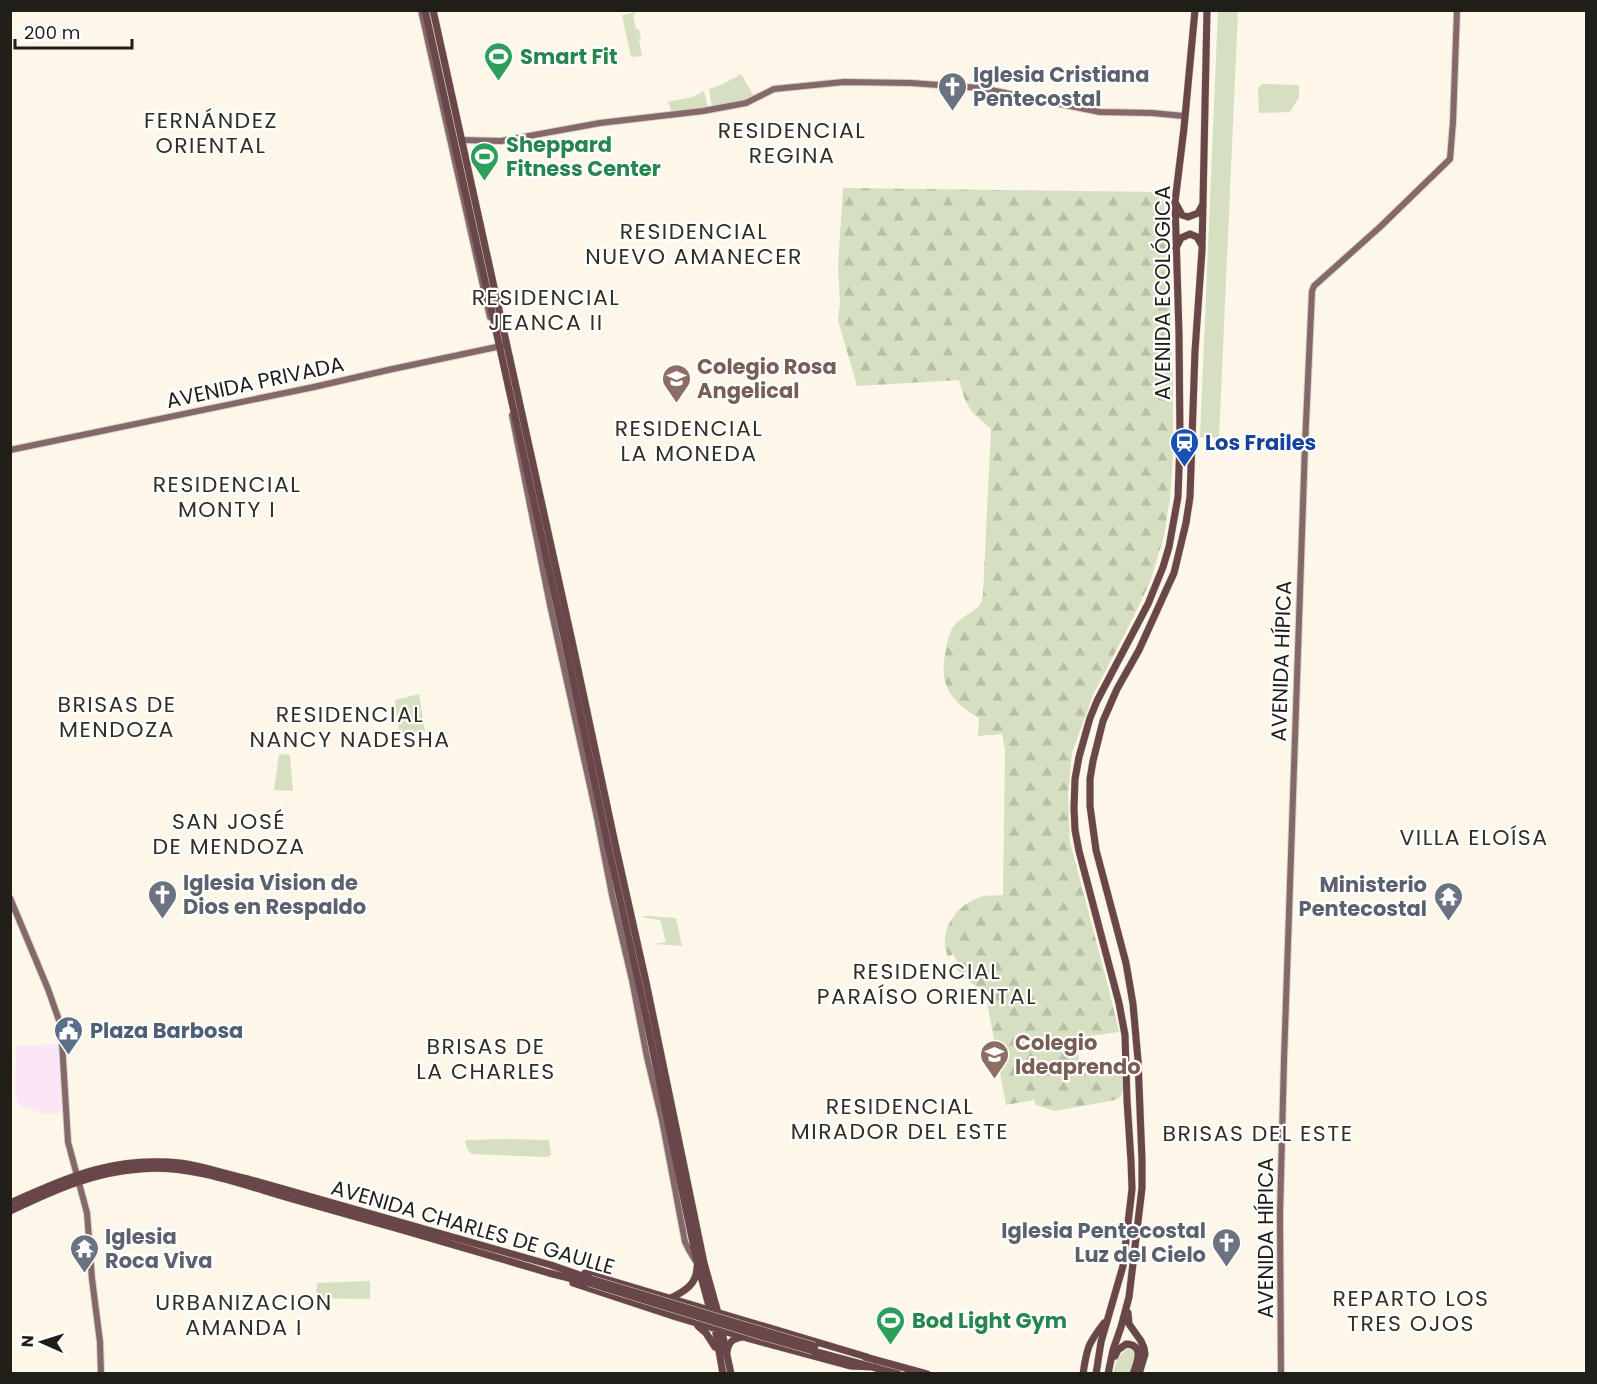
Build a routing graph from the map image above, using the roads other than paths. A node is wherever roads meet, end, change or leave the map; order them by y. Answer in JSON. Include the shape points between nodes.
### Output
{"nodes":[{"id":1,"x":423,"y":10,"type":"edge"},
{"id":2,"x":433,"y":10,"type":"edge"},
{"id":3,"x":1195,"y":10,"type":"edge"},
{"id":4,"x":1207,"y":10,"type":"edge"},
{"id":5,"x":1457,"y":10,"type":"edge"},
{"id":6,"x":1184,"y":116,"type":"junction"},
{"id":7,"x":461,"y":140,"type":"junction"},
{"id":8,"x":1204,"y":201,"type":"junction"},
{"id":9,"x":1175,"y":202,"type":"junction"},
{"id":10,"x":1176,"y":248,"type":"junction"},
{"id":11,"x":1202,"y":250,"type":"junction"},
{"id":12,"x":501,"y":346,"type":"junction"},
{"id":13,"x":10,"y":450,"type":"edge"},
{"id":14,"x":10,"y":897,"type":"edge"},
{"id":15,"x":77,"y":1178,"type":"junction"},
{"id":16,"x":10,"y":1203,"type":"edge"},
{"id":17,"x":10,"y":1211,"type":"edge"},
{"id":18,"x":697,"y":1262,"type":"junction"},
{"id":19,"x":550,"y":1269,"type":"junction"},
{"id":20,"x":709,"y":1284,"type":"junction"},
{"id":21,"x":670,"y":1298,"type":"junction"},
{"id":22,"x":1127,"y":1305,"type":"junction"},
{"id":23,"x":714,"y":1312,"type":"junction"},
{"id":24,"x":676,"y":1317,"type":"junction"},
{"id":25,"x":1107,"y":1318,"type":"junction"},
{"id":26,"x":749,"y":1322,"type":"junction"},
{"id":27,"x":718,"y":1329,"type":"junction"},
{"id":28,"x":747,"y":1338,"type":"junction"},
{"id":29,"x":814,"y":1348,"type":"junction"},
{"id":30,"x":867,"y":1357,"type":"junction"},
{"id":31,"x":724,"y":1359,"type":"junction"},
{"id":32,"x":874,"y":1367,"type":"junction"},
{"id":33,"x":1109,"y":1370,"type":"edge"},
{"id":34,"x":101,"y":1374,"type":"edge"},
{"id":35,"x":723,"y":1374,"type":"edge"},
{"id":36,"x":731,"y":1374,"type":"edge"},
{"id":37,"x":898,"y":1374,"type":"edge"},
{"id":38,"x":927,"y":1374,"type":"edge"},
{"id":39,"x":1083,"y":1374,"type":"edge"},
{"id":40,"x":1096,"y":1374,"type":"edge"},
{"id":41,"x":1133,"y":1374,"type":"edge"},
{"id":42,"x":1139,"y":1374,"type":"edge"},
{"id":43,"x":1281,"y":1374,"type":"edge"}],
"edges":[{"from":1,"to":12,"type":"main road"},
{"from":2,"to":7,"type":"main road"},
{"from":3,"to":6,"type":"main road","name":"AVENIDA ECOLÓGICA"},
{"from":4,"to":8,"type":"main road"},
{"from":5,"to":43,"type":"street","name":"AVENIDA HÍPICA","via":[[1450,159],[1312,291],[1284,1060]]},
{"from":6,"to":7,"type":"street","via":[[1100,112],[981,88],[844,82],[774,89],[746,103],[703,111],[600,123],[501,141]]},
{"from":6,"to":9,"type":"main road","name":"AVENIDA ECOLÓGICA"},
{"from":7,"to":12,"type":"main road"},
{"from":8,"to":9,"type":"main road","via":[[1198,213],[1188,217],[1179,212]]},
{"from":8,"to":11,"type":"main road"},
{"from":9,"to":10,"type":"main road","name":"AVENIDA ECOLÓGICA"},
{"from":10,"to":11,"type":"main road","via":[[1181,238],[1190,234],[1197,237]]},
{"from":10,"to":25,"type":"main road","name":"AVENIDA ECOLÓGICA","via":[[1180,441],[1178,497],[1169,547],[1148,604],[1090,718],[1075,779],[1079,851],[1125,1035],[1132,1189],[1123,1266]]},
{"from":11,"to":22,"type":"main road","via":[[1186,523],[1174,573],[1103,721],[1090,779],[1094,839],[1126,963],[1136,1032],[1142,1188]]},
{"from":12,"to":13,"type":"street","name":"AVENIDA PRIVADA"},
{"from":12,"to":18,"type":"main road"},
{"from":12,"to":20,"type":"main road","via":[[573,649]]},
{"from":14,"to":15,"type":"street","via":[[59,1018],[68,1142]]},
{"from":15,"to":16,"type":"main road","name":"AVENIDA CHARLES DE GAULLE"},
{"from":15,"to":17,"type":"main road","name":"AVENIDA CHARLES DE GAULLE"},
{"from":15,"to":19,"type":"main road","name":"AVENIDA CHARLES DE GAULLE","via":[[123,1163],[193,1165]]},
{"from":15,"to":34,"type":"street","via":[[89,1230]]},
{"from":18,"to":21,"type":"main road","via":[[695,1280]]},
{"from":18,"to":23,"type":"main road"},
{"from":19,"to":21,"type":"main road","via":[[596,1275]]},
{"from":19,"to":24,"type":"main road","via":[[581,1286]]},
{"from":19,"to":29,"type":"main road","name":"AVENIDA CHARLES DE GAULLE","bridge":true},
{"from":20,"to":23,"type":"main road"},
{"from":20,"to":26,"type":"main road","via":[[721,1308]]},
{"from":21,"to":23,"type":"main road"},
{"from":22,"to":33,"type":"main road"},
{"from":22,"to":42,"type":"main road","via":[[1129,1324],[1144,1348]]},
{"from":23,"to":26,"type":"main road"},
{"from":23,"to":27,"type":"main road"},
{"from":24,"to":27,"type":"main road"},
{"from":24,"to":31,"type":"main road","via":[[702,1329]]},
{"from":25,"to":39,"type":"main road","via":[[1092,1337]]},
{"from":25,"to":40,"type":"main road","name":"AVENIDA ECOLÓGICA"},
{"from":26,"to":30,"type":"main road"},
{"from":27,"to":28,"type":"main road"},
{"from":27,"to":31,"type":"main road"},
{"from":28,"to":31,"type":"main road","via":[[731,1341]]},
{"from":28,"to":32,"type":"main road","via":[[851,1366]]},
{"from":29,"to":30,"type":"main road","name":"AVENIDA CHARLES DE GAULLE"},
{"from":29,"to":32,"type":"main road","name":"AVENIDA CHARLES DE GAULLE"},
{"from":30,"to":38,"type":"main road","name":"AVENIDA CHARLES DE GAULLE"},
{"from":31,"to":35,"type":"main road"},
{"from":31,"to":36,"type":"main road"},
{"from":32,"to":37,"type":"main road","name":"AVENIDA CHARLES DE GAULLE"},
{"from":33,"to":41,"type":"main road","via":[[1118,1350],[1132,1344],[1138,1349]]}]}
